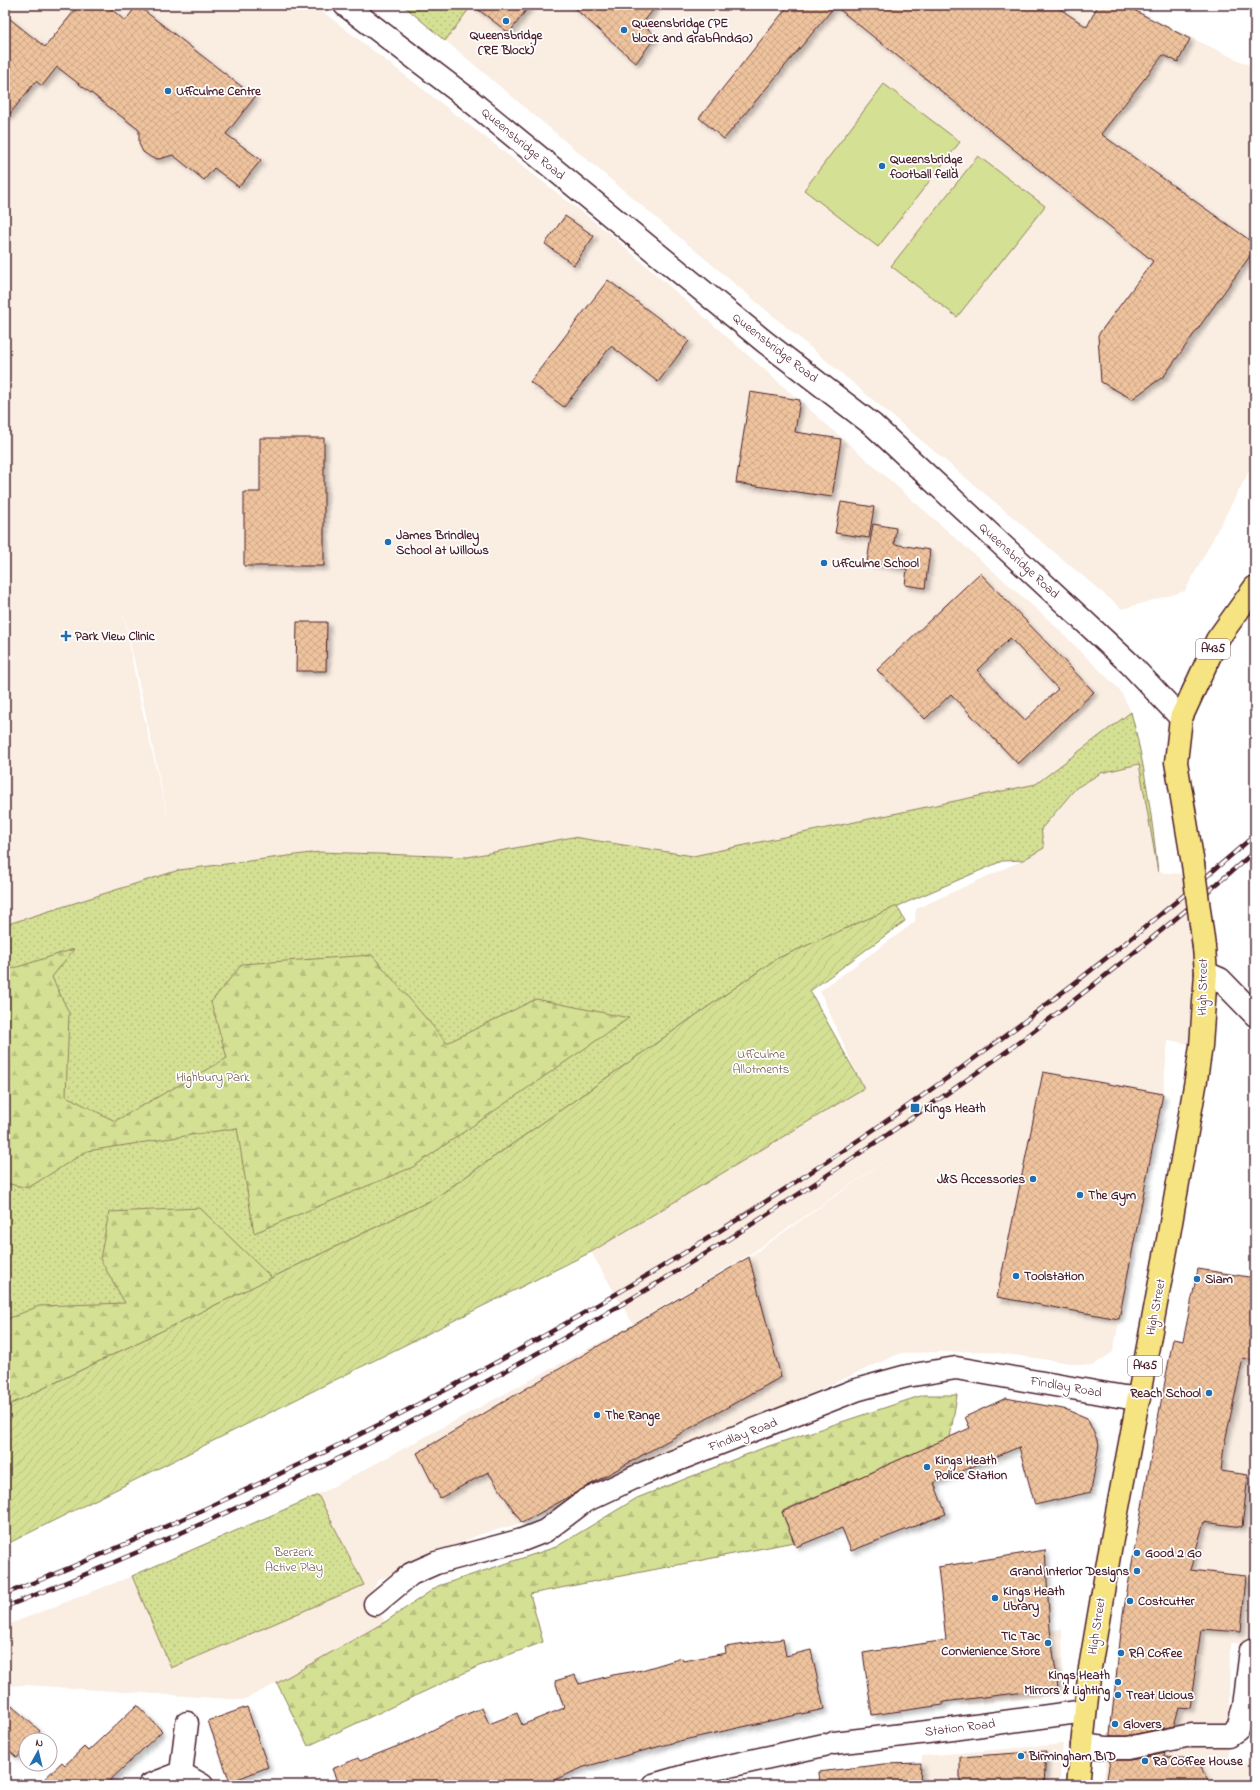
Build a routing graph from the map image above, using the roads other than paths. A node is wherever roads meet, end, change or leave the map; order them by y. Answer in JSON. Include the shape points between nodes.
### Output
{"nodes":[{"id":1,"x":345,"y":5,"type":"edge"},
{"id":2,"x":1255,"y":587,"type":"edge"},
{"id":3,"x":1181,"y":718,"type":"junction"},
{"id":4,"x":1206,"y":973,"type":"junction"},
{"id":5,"x":1255,"y":1016,"type":"edge"},
{"id":6,"x":1139,"y":1398,"type":"junction"},
{"id":7,"x":375,"y":1604,"type":"dead end"},
{"id":8,"x":1251,"y":1650,"type":"dead end"},
{"id":9,"x":1085,"y":1711,"type":"junction"},
{"id":10,"x":187,"y":1723,"type":"dead end"},
{"id":11,"x":1082,"y":1745,"type":"junction"},
{"id":12,"x":181,"y":1773,"type":"junction"},
{"id":13,"x":150,"y":1785,"type":"edge"},
{"id":14,"x":202,"y":1785,"type":"edge"},
{"id":15,"x":653,"y":1785,"type":"edge"},
{"id":16,"x":1078,"y":1785,"type":"edge"}],
"edges":[{"from":1,"to":3,"type":"street","name":"Queensbridge Road","via":[[467,98],[765,342],[873,425],[1129,663]]},
{"from":2,"to":3,"type":"highway","number":"A435","via":[[1217,640]]},
{"from":3,"to":4,"type":"highway","name":"High Street","number":"A435","bridge":true,"via":[[1176,762],[1193,864]]},
{"from":4,"to":5,"type":"street","via":[[1220,979]]},
{"from":4,"to":6,"type":"highway","name":"High Street","number":"A435","via":[[1196,1080]]},
{"from":6,"to":7,"type":"street","name":"Findlay Road","via":[[956,1368],[907,1376],[856,1390],[644,1473],[585,1500],[545,1531],[522,1540],[436,1563],[411,1574]]},
{"from":6,"to":9,"type":"highway","name":"High Street","number":"A435","via":[[1111,1542]]},
{"from":8,"to":11,"type":"street","via":[[1244,1706],[1238,1729],[1229,1735],[1191,1735],[1128,1748]]},
{"from":9,"to":11,"type":"highway","name":"High Street","number":"A435"},
{"from":9,"to":15,"type":"street","name":"Station Road","via":[[829,1744]]},
{"from":10,"to":12,"type":"street"},
{"from":11,"to":16,"type":"highway","name":"High Street","number":"A435"},
{"from":12,"to":13,"type":"street"},
{"from":12,"to":14,"type":"street"}]}
